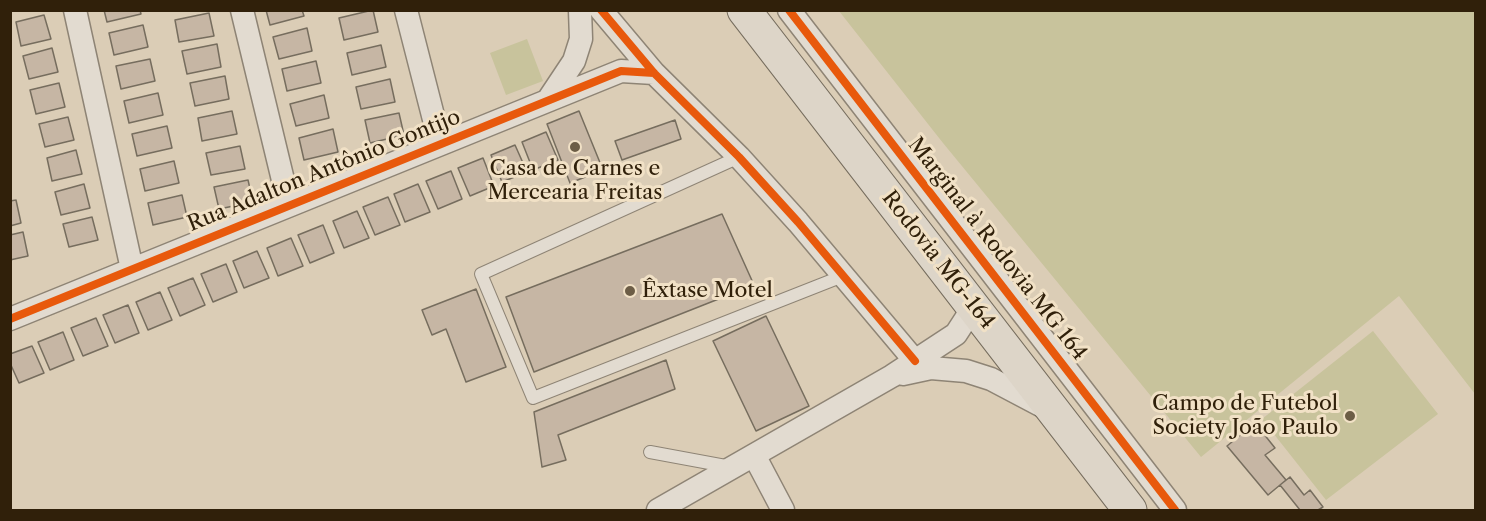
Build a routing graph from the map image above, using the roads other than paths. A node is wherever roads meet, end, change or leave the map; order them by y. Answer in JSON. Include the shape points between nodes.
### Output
{"nodes":[{"id":1,"x":75,"y":10,"type":"edge"},
{"id":2,"x":242,"y":10,"type":"edge"},
{"id":3,"x":406,"y":10,"type":"edge"},
{"id":4,"x":580,"y":10,"type":"edge"},
{"id":5,"x":601,"y":10,"type":"edge"},
{"id":6,"x":744,"y":10,"type":"edge"},
{"id":7,"x":789,"y":10,"type":"edge"},
{"id":8,"x":654,"y":73,"type":"junction"},
{"id":9,"x":548,"y":100,"type":"junction"},
{"id":10,"x":440,"y":143,"type":"junction"},
{"id":11,"x":739,"y":157,"type":"junction"},
{"id":12,"x":289,"y":205,"type":"junction"},
{"id":13,"x":132,"y":269,"type":"junction"},
{"id":14,"x":843,"y":276,"type":"junction"},
{"id":15,"x":970,"y":302,"type":"junction"},
{"id":16,"x":10,"y":319,"type":"edge"},
{"id":17,"x":915,"y":361,"type":"junction"},
{"id":18,"x":892,"y":376,"type":"junction"},
{"id":19,"x":1056,"y":413,"type":"junction"},
{"id":20,"x":650,"y":452,"type":"dead end"},
{"id":21,"x":755,"y":456,"type":"junction"},
{"id":22,"x":735,"y":468,"type":"junction"},
{"id":23,"x":658,"y":510,"type":"edge"},
{"id":24,"x":783,"y":510,"type":"edge"},
{"id":25,"x":1130,"y":510,"type":"edge"},
{"id":26,"x":1175,"y":510,"type":"edge"}],
"edges":[{"from":1,"to":13,"type":"street"},
{"from":2,"to":12,"type":"street"},
{"from":3,"to":10,"type":"street"},
{"from":4,"to":9,"type":"street","via":[[580,39],[574,61]]},
{"from":5,"to":8,"type":"street"},
{"from":6,"to":15,"type":"main road","name":"Rodovia MG-164"},
{"from":7,"to":26,"type":"street","name":"Marginal à Rodovia MG 164"},
{"from":8,"to":9,"type":"street","name":"Rua Adalton Antônio Gontijo","via":[[621,71]]},
{"from":8,"to":11,"type":"street"},
{"from":9,"to":10,"type":"street","name":"Rua Adalton Antônio Gontijo"},
{"from":10,"to":12,"type":"street","name":"Rua Adalton Antônio Gontijo"},
{"from":11,"to":14,"type":"street"},
{"from":11,"to":14,"type":"lane","via":[[481,274],[533,398]]},
{"from":12,"to":13,"type":"street","name":"Rua Adalton Antônio Gontijo"},
{"from":13,"to":16,"type":"street","name":"Rua Adalton Antônio Gontijo"},
{"from":14,"to":17,"type":"street"},
{"from":15,"to":17,"type":"street","via":[[967,317],[956,334]]},
{"from":15,"to":19,"type":"main road","name":"Rodovia MG-164"},
{"from":17,"to":18,"type":"street"},
{"from":18,"to":19,"type":"street","via":[[931,368],[966,371],[991,379]]},
{"from":18,"to":21,"type":"street"},
{"from":19,"to":25,"type":"main road","name":"Rodovia MG-164"},
{"from":20,"to":22,"type":"lane"},
{"from":21,"to":22,"type":"street"},
{"from":21,"to":24,"type":"street"},
{"from":22,"to":23,"type":"street"}]}
